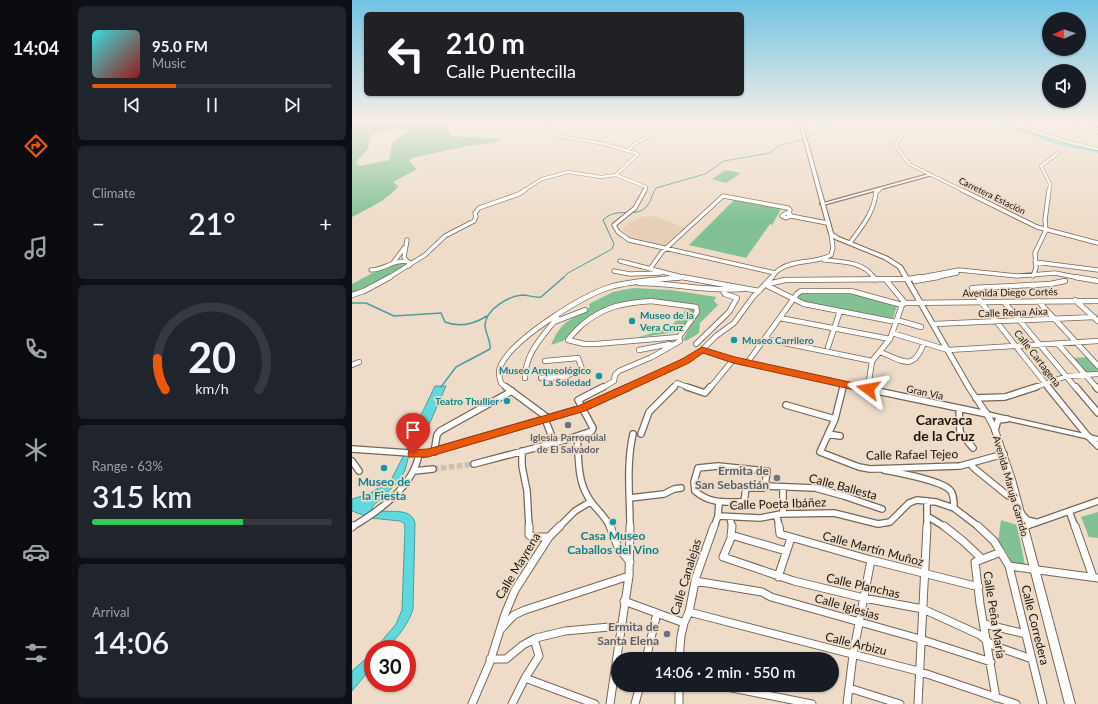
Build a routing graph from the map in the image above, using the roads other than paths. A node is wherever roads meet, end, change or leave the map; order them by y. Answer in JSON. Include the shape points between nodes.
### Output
{"nodes":[{"id":1,"x":638,"y":155,"type":"edge"},
{"id":2,"x":809,"y":155,"type":"edge"},
{"id":3,"x":903,"y":155,"type":"edge"},
{"id":4,"x":1054,"y":155,"type":"edge"},
{"id":5,"x":616,"y":175,"type":"junction"},
{"id":6,"x":930,"y":175,"type":"junction"},
{"id":7,"x":882,"y":188,"type":"junction"},
{"id":8,"x":862,"y":193,"type":"junction"},
{"id":9,"x":875,"y":197,"type":"junction"},
{"id":10,"x":822,"y":204,"type":"junction"},
{"id":11,"x":827,"y":224,"type":"junction"},
{"id":12,"x":1046,"y":230,"type":"junction"},
{"id":13,"x":831,"y":235,"type":"junction"},
{"id":14,"x":840,"y":239,"type":"junction"},
{"id":15,"x":407,"y":240,"type":"dead end"},
{"id":16,"x":833,"y":241,"type":"junction"},
{"id":17,"x":850,"y":243,"type":"junction"},
{"id":18,"x":1098,"y":243,"type":"edge"},
{"id":19,"x":405,"y":247,"type":"junction"},
{"id":20,"x":667,"y":248,"type":"junction"},
{"id":21,"x":822,"y":260,"type":"junction"},
{"id":22,"x":407,"y":261,"type":"junction"},
{"id":23,"x":620,"y":261,"type":"dead end"},
{"id":24,"x":1035,"y":262,"type":"junction"},
{"id":25,"x":392,"y":264,"type":"junction"},
{"id":26,"x":409,"y":266,"type":"junction"},
{"id":27,"x":650,"y":269,"type":"junction"},
{"id":28,"x":371,"y":270,"type":"dead end"},
{"id":29,"x":1098,"y":270,"type":"edge"},
{"id":30,"x":614,"y":271,"type":"dead end"},
{"id":31,"x":957,"y":272,"type":"junction"},
{"id":32,"x":669,"y":273,"type":"junction"},
{"id":33,"x":775,"y":273,"type":"junction"},
{"id":34,"x":1033,"y":276,"type":"junction"},
{"id":35,"x":683,"y":277,"type":"junction"},
{"id":36,"x":1010,"y":278,"type":"dead end"},
{"id":37,"x":875,"y":280,"type":"junction"},
{"id":38,"x":886,"y":280,"type":"junction"},
{"id":39,"x":638,"y":281,"type":"junction"},
{"id":40,"x":909,"y":281,"type":"junction"},
{"id":41,"x":1065,"y":281,"type":"dead end"},
{"id":42,"x":1096,"y":281,"type":"edge"},
{"id":43,"x":766,"y":285,"type":"junction"},
{"id":44,"x":751,"y":289,"type":"junction"},
{"id":45,"x":723,"y":291,"type":"junction"},
{"id":46,"x":759,"y":291,"type":"junction"},
{"id":47,"x":352,"y":295,"type":"edge"},
{"id":48,"x":796,"y":299,"type":"junction"},
{"id":49,"x":1075,"y":300,"type":"junction"},
{"id":50,"x":1038,"y":301,"type":"junction"},
{"id":51,"x":1098,"y":301,"type":"edge"},
{"id":52,"x":982,"y":302,"type":"junction"},
{"id":53,"x":1004,"y":302,"type":"junction"},
{"id":54,"x":922,"y":303,"type":"junction"},
{"id":55,"x":790,"y":304,"type":"junction"},
{"id":56,"x":804,"y":304,"type":"junction"},
{"id":57,"x":904,"y":304,"type":"junction"},
{"id":58,"x":585,"y":310,"type":"dead end"},
{"id":59,"x":840,"y":311,"type":"junction"},
{"id":60,"x":1094,"y":317,"type":"junction"},
{"id":61,"x":780,"y":318,"type":"junction"},
{"id":62,"x":1055,"y":319,"type":"junction"},
{"id":63,"x":554,"y":320,"type":"junction"},
{"id":64,"x":1020,"y":320,"type":"junction"},
{"id":65,"x":896,"y":321,"type":"junction"},
{"id":66,"x":1098,"y":321,"type":"edge"},
{"id":67,"x":997,"y":322,"type":"junction"},
{"id":68,"x":934,"y":324,"type":"junction"},
{"id":69,"x":921,"y":327,"type":"dead end"},
{"id":70,"x":834,"y":329,"type":"junction"},
{"id":71,"x":892,"y":333,"type":"junction"},
{"id":72,"x":679,"y":337,"type":"junction"},
{"id":73,"x":765,"y":339,"type":"junction"},
{"id":74,"x":890,"y":339,"type":"junction"},
{"id":75,"x":1097,"y":342,"type":"edge"},
{"id":76,"x":924,"y":343,"type":"junction"},
{"id":77,"x":1076,"y":343,"type":"junction"},
{"id":78,"x":696,"y":344,"type":"dead end"},
{"id":79,"x":1040,"y":344,"type":"junction"},
{"id":80,"x":1058,"y":344,"type":"junction"},
{"id":81,"x":1018,"y":346,"type":"junction"},
{"id":82,"x":665,"y":347,"type":"junction"},
{"id":83,"x":828,"y":347,"type":"dead end"},
{"id":84,"x":639,"y":350,"type":"dead end"},
{"id":85,"x":702,"y":350,"type":"junction"},
{"id":86,"x":948,"y":350,"type":"junction"},
{"id":87,"x":880,"y":352,"type":"junction"},
{"id":88,"x":733,"y":360,"type":"junction"},
{"id":89,"x":545,"y":361,"type":"dead end"},
{"id":90,"x":872,"y":361,"type":"junction"},
{"id":91,"x":359,"y":362,"type":"dead end"},
{"id":92,"x":747,"y":363,"type":"junction"},
{"id":93,"x":352,"y":365,"type":"edge"},
{"id":94,"x":1098,"y":366,"type":"edge"},
{"id":95,"x":1098,"y":374,"type":"edge"},
{"id":96,"x":1086,"y":375,"type":"junction"},
{"id":97,"x":1067,"y":376,"type":"junction"},
{"id":98,"x":526,"y":378,"type":"dead end"},
{"id":99,"x":541,"y":378,"type":"dead end"},
{"id":100,"x":844,"y":384,"type":"junction"},
{"id":101,"x":1047,"y":384,"type":"junction"},
{"id":102,"x":868,"y":389,"type":"junction"},
{"id":103,"x":1098,"y":389,"type":"edge"},
{"id":104,"x":512,"y":392,"type":"junction"},
{"id":105,"x":976,"y":398,"type":"junction"},
{"id":106,"x":979,"y":404,"type":"junction"},
{"id":107,"x":786,"y":405,"type":"dead end"},
{"id":108,"x":582,"y":408,"type":"junction"},
{"id":109,"x":959,"y":409,"type":"junction"},
{"id":110,"x":970,"y":411,"type":"junction"},
{"id":111,"x":1098,"y":413,"type":"edge"},
{"id":112,"x":987,"y":414,"type":"junction"},
{"id":113,"x":546,"y":419,"type":"junction"},
{"id":114,"x":835,"y":419,"type":"junction"},
{"id":115,"x":1010,"y":419,"type":"junction"},
{"id":116,"x":1079,"y":425,"type":"junction"},
{"id":117,"x":995,"y":430,"type":"junction"},
{"id":118,"x":1068,"y":432,"type":"junction"},
{"id":119,"x":633,"y":434,"type":"dead end"},
{"id":120,"x":640,"y":434,"type":"dead end"},
{"id":121,"x":828,"y":434,"type":"junction"},
{"id":122,"x":840,"y":436,"type":"dead end"},
{"id":123,"x":1088,"y":436,"type":"junction"},
{"id":124,"x":577,"y":437,"type":"junction"},
{"id":125,"x":1098,"y":439,"type":"edge"},
{"id":126,"x":554,"y":442,"type":"junction"},
{"id":127,"x":1098,"y":446,"type":"edge"},
{"id":128,"x":973,"y":448,"type":"dead end"},
{"id":129,"x":352,"y":449,"type":"edge"},
{"id":130,"x":522,"y":451,"type":"junction"},
{"id":131,"x":434,"y":452,"type":"junction"},
{"id":132,"x":412,"y":453,"type":"junction"},
{"id":133,"x":1004,"y":454,"type":"junction"},
{"id":134,"x":352,"y":461,"type":"edge"},
{"id":135,"x":973,"y":463,"type":"junction"},
{"id":136,"x":474,"y":464,"type":"tunnel mouth"},
{"id":137,"x":433,"y":469,"type":"tunnel mouth"},
{"id":138,"x":870,"y":469,"type":"junction"},
{"id":139,"x":359,"y":470,"type":"dead end"},
{"id":140,"x":414,"y":472,"type":"junction"},
{"id":141,"x":765,"y":486,"type":"junction"},
{"id":142,"x":681,"y":488,"type":"dead end"},
{"id":143,"x":782,"y":488,"type":"junction"},
{"id":144,"x":630,"y":498,"type":"junction"},
{"id":145,"x":1016,"y":499,"type":"junction"},
{"id":146,"x":927,"y":501,"type":"junction"},
{"id":147,"x":1098,"y":501,"type":"edge"},
{"id":148,"x":590,"y":502,"type":"junction"},
{"id":149,"x":720,"y":503,"type":"junction"},
{"id":150,"x":954,"y":508,"type":"junction"},
{"id":151,"x":882,"y":509,"type":"dead end"},
{"id":152,"x":1019,"y":510,"type":"junction"},
{"id":153,"x":1069,"y":511,"type":"junction"},
{"id":154,"x":780,"y":515,"type":"junction"},
{"id":155,"x":718,"y":516,"type":"junction"},
{"id":156,"x":927,"y":516,"type":"junction"},
{"id":157,"x":730,"y":518,"type":"junction"},
{"id":158,"x":1037,"y":522,"type":"junction"},
{"id":159,"x":352,"y":527,"type":"edge"},
{"id":160,"x":1024,"y":527,"type":"junction"},
{"id":161,"x":731,"y":535,"type":"junction"},
{"id":162,"x":549,"y":537,"type":"junction"},
{"id":163,"x":791,"y":538,"type":"junction"},
{"id":164,"x":786,"y":551,"type":"junction"},
{"id":165,"x":1001,"y":552,"type":"junction"},
{"id":166,"x":982,"y":559,"type":"junction"},
{"id":167,"x":871,"y":560,"type":"junction"},
{"id":168,"x":630,"y":562,"type":"junction"},
{"id":169,"x":1009,"y":566,"type":"junction"},
{"id":170,"x":1034,"y":570,"type":"junction"},
{"id":171,"x":925,"y":574,"type":"junction"},
{"id":172,"x":629,"y":576,"type":"junction"},
{"id":173,"x":778,"y":577,"type":"junction"},
{"id":174,"x":1095,"y":578,"type":"edge"},
{"id":175,"x":696,"y":581,"type":"junction"},
{"id":176,"x":978,"y":587,"type":"junction"},
{"id":177,"x":864,"y":598,"type":"junction"},
{"id":178,"x":624,"y":601,"type":"junction"},
{"id":179,"x":923,"y":609,"type":"junction"},
{"id":180,"x":689,"y":612,"type":"junction"},
{"id":181,"x":657,"y":613,"type":"junction"},
{"id":182,"x":860,"y":622,"type":"junction"},
{"id":183,"x":684,"y":623,"type":"junction"},
{"id":184,"x":984,"y":624,"type":"junction"},
{"id":185,"x":621,"y":626,"type":"junction"},
{"id":186,"x":499,"y":632,"type":"junction"},
{"id":187,"x":1026,"y":634,"type":"junction"},
{"id":188,"x":534,"y":639,"type":"junction"},
{"id":189,"x":920,"y":639,"type":"junction"},
{"id":190,"x":986,"y":640,"type":"junction"},
{"id":191,"x":648,"y":652,"type":"edge"},
{"id":192,"x":680,"y":652,"type":"edge"},
{"id":193,"x":853,"y":655,"type":"junction"},
{"id":194,"x":490,"y":659,"type":"junction"},
{"id":195,"x":1032,"y":659,"type":"junction"},
{"id":196,"x":991,"y":662,"type":"junction"},
{"id":197,"x":918,"y":671,"type":"junction"},
{"id":198,"x":525,"y":678,"type":"junction"},
{"id":199,"x":849,"y":688,"type":"junction"},
{"id":200,"x":638,"y":692,"type":"edge"},
{"id":201,"x":679,"y":692,"type":"edge"},
{"id":202,"x":751,"y":692,"type":"edge"},
{"id":203,"x":996,"y":698,"type":"junction"},
{"id":204,"x":472,"y":704,"type":"edge"},
{"id":205,"x":512,"y":704,"type":"edge"},
{"id":206,"x":595,"y":704,"type":"edge"},
{"id":207,"x":610,"y":704,"type":"edge"},
{"id":208,"x":635,"y":704,"type":"edge"},
{"id":209,"x":679,"y":704,"type":"edge"},
{"id":210,"x":812,"y":704,"type":"edge"},
{"id":211,"x":847,"y":704,"type":"edge"},
{"id":212,"x":900,"y":704,"type":"edge"},
{"id":213,"x":918,"y":704,"type":"edge"},
{"id":214,"x":1016,"y":704,"type":"edge"},
{"id":215,"x":1042,"y":704,"type":"edge"},
{"id":216,"x":1070,"y":704,"type":"edge"}],
"edges":[{"from":1,"to":5,"type":"street"},
{"from":2,"to":10,"type":"main road"},
{"from":3,"to":6,"type":"street","name":"Carretera Estación","via":[[909,164]]},
{"from":4,"to":12,"type":"street","via":[[1041,166],[1050,184]]},
{"from":5,"to":20,"type":"street","via":[[643,184],[647,188],[637,206],[615,223],[615,228],[629,240]]},
{"from":5,"to":26,"type":"street","via":[[601,177],[568,172],[542,179],[516,196],[479,208],[474,221],[445,236]]},
{"from":6,"to":7,"type":"street"},
{"from":6,"to":12,"type":"street","name":"Carretera Estación"},
{"from":7,"to":8,"type":"street"},
{"from":7,"to":9,"type":"street","via":[[876,192]]},
{"from":8,"to":9,"type":"street","via":[[872,193]]},
{"from":8,"to":10,"type":"street"},
{"from":9,"to":17,"type":"street","via":[[871,213]]},
{"from":10,"to":11,"type":"main road"},
{"from":11,"to":13,"type":"main road"},
{"from":11,"to":20,"type":"street","via":[[789,215],[788,208],[724,196]]},
{"from":12,"to":18,"type":"street","name":"Carretera Estación"},
{"from":12,"to":24,"type":"street","via":[[1034,255]]},
{"from":13,"to":14,"type":"main road","name":"Avenida Maruja Garrido"},
{"from":13,"to":16,"type":"street"},
{"from":14,"to":16,"type":"street"},
{"from":14,"to":17,"type":"main road","name":"Avenida Maruja Garrido"},
{"from":15,"to":19,"type":"street"},
{"from":16,"to":21,"type":"street","via":[[832,253]]},
{"from":17,"to":40,"type":"main road","name":"Avenida Maruja Garrido","via":[[892,261],[900,267]]},
{"from":19,"to":22,"type":"street","via":[[404,258]]},
{"from":19,"to":25,"type":"street"},
{"from":20,"to":27,"type":"street"},
{"from":20,"to":33,"type":"street"},
{"from":21,"to":33,"type":"street","via":[[786,266]]},
{"from":21,"to":37,"type":"street","via":[[858,265],[872,272]]},
{"from":22,"to":25,"type":"street"},
{"from":22,"to":26,"type":"street"},
{"from":23,"to":27,"type":"street"},
{"from":24,"to":29,"type":"street"},
{"from":24,"to":34,"type":"street"},
{"from":25,"to":28,"type":"street"},
{"from":26,"to":47,"type":"street","via":[[364,292]]},
{"from":27,"to":32,"type":"street"},
{"from":30,"to":32,"type":"street","via":[[630,274]]},
{"from":31,"to":34,"type":"street"},
{"from":31,"to":36,"type":"street"},
{"from":31,"to":40,"type":"street"},
{"from":32,"to":35,"type":"street"},
{"from":33,"to":43,"type":"street"},
{"from":34,"to":42,"type":"street","via":[[1055,273]]},
{"from":35,"to":39,"type":"street"},
{"from":35,"to":44,"type":"street"},
{"from":37,"to":38,"type":"street"},
{"from":37,"to":43,"type":"street","via":[[785,280]]},
{"from":38,"to":40,"type":"street"},
{"from":38,"to":57,"type":"street"},
{"from":39,"to":45,"type":"street","via":[[641,284]]},
{"from":39,"to":63,"type":"street","via":[[602,289]]},
{"from":40,"to":54,"type":"main road","name":"Avenida Maruja Garrido"},
{"from":41,"to":52,"type":"street","name":"Calle Cartagena","via":[[1050,284],[973,287]]},
{"from":43,"to":46,"type":"street"},
{"from":43,"to":48,"type":"street"},
{"from":44,"to":45,"type":"street"},
{"from":44,"to":46,"type":"street"},
{"from":45,"to":78,"type":"street","via":[[737,298],[729,312]]},
{"from":46,"to":85,"type":"street","via":[[734,323]]},
{"from":48,"to":55,"type":"street"},
{"from":48,"to":56,"type":"street"},
{"from":48,"to":57,"type":"street","name":"Avenida Diego Cortés","via":[[799,292],[804,291],[848,291]]},
{"from":49,"to":50,"type":"street","name":"Avenida Diego Cortés"},
{"from":49,"to":51,"type":"street","name":"Avenida Diego Cortés"},
{"from":49,"to":60,"type":"street"},
{"from":50,"to":53,"type":"street","name":"Avenida Diego Cortés"},
{"from":50,"to":62,"type":"street"},
{"from":52,"to":53,"type":"street","name":"Avenida Diego Cortés"},
{"from":52,"to":54,"type":"street","name":"Avenida Diego Cortés"},
{"from":52,"to":67,"type":"street","name":"Calle Cartagena"},
{"from":53,"to":64,"type":"street"},
{"from":54,"to":57,"type":"street","name":"Avenida Diego Cortés"},
{"from":54,"to":68,"type":"main road","name":"Avenida Maruja Garrido"},
{"from":55,"to":56,"type":"street"},
{"from":55,"to":61,"type":"street"},
{"from":56,"to":59,"type":"street"},
{"from":57,"to":65,"type":"street"},
{"from":58,"to":63,"type":"street"},
{"from":59,"to":65,"type":"street"},
{"from":59,"to":70,"type":"street"},
{"from":60,"to":62,"type":"street","name":"Calle Reina Aixa"},
{"from":60,"to":66,"type":"street"},
{"from":61,"to":70,"type":"street"},
{"from":61,"to":73,"type":"street"},
{"from":62,"to":64,"type":"street","name":"Calle Reina Aixa"},
{"from":62,"to":77,"type":"street"},
{"from":63,"to":98,"type":"street","via":[[530,356]]},
{"from":63,"to":104,"type":"street","via":[[514,349],[502,364],[501,383]]},
{"from":64,"to":67,"type":"street","name":"Calle Reina Aixa"},
{"from":64,"to":79,"type":"street"},
{"from":65,"to":69,"type":"street"},
{"from":65,"to":71,"type":"street"},
{"from":67,"to":68,"type":"street","name":"Calle Reina Aixa"},
{"from":67,"to":81,"type":"street","name":"Calle Cartagena"},
{"from":68,"to":86,"type":"main road","name":"Avenida Maruja Garrido"},
{"from":70,"to":74,"type":"street"},
{"from":70,"to":83,"type":"street"},
{"from":71,"to":74,"type":"street"},
{"from":71,"to":76,"type":"street"},
{"from":72,"to":72,"type":"street","via":[[596,344],[568,340],[583,324],[606,310],[623,304],[651,302],[696,307],[696,312]]},
{"from":72,"to":82,"type":"street","via":[[680,340]]},
{"from":73,"to":90,"type":"street"},
{"from":73,"to":92,"type":"street"},
{"from":74,"to":87,"type":"street"},
{"from":75,"to":77,"type":"street"},
{"from":76,"to":86,"type":"street"},
{"from":76,"to":87,"type":"street","via":[[917,358],[911,361],[903,361]]},
{"from":77,"to":80,"type":"street"},
{"from":77,"to":94,"type":"street"},
{"from":79,"to":80,"type":"street"},
{"from":79,"to":81,"type":"street"},
{"from":79,"to":97,"type":"street"},
{"from":80,"to":96,"type":"street"},
{"from":81,"to":86,"type":"street"},
{"from":81,"to":101,"type":"street","name":"Calle Cartagena"},
{"from":82,"to":84,"type":"street"},
{"from":82,"to":108,"type":"street","via":[[652,357],[620,371],[612,383],[578,400]]},
{"from":85,"to":88,"type":"street","name":"Gran Vía"},
{"from":85,"to":108,"type":"street","via":[[685,361]]},
{"from":86,"to":105,"type":"main road","name":"Avenida Maruja Garrido"},
{"from":87,"to":90,"type":"street"},
{"from":88,"to":92,"type":"street","name":"Gran Vía"},
{"from":88,"to":120,"type":"street","via":[[705,393],[677,383],[649,412]]},
{"from":89,"to":99,"type":"street","via":[[578,358],[582,369],[564,377]]},
{"from":90,"to":102,"type":"street"},
{"from":91,"to":93,"type":"street"},
{"from":92,"to":100,"type":"street","name":"Gran Vía"},
{"from":95,"to":96,"type":"street"},
{"from":96,"to":97,"type":"street"},
{"from":96,"to":103,"type":"street"},
{"from":97,"to":101,"type":"street"},
{"from":97,"to":111,"type":"street"},
{"from":100,"to":102,"type":"street","name":"Gran Vía"},
{"from":100,"to":114,"type":"street"},
{"from":101,"to":105,"type":"street","via":[[1005,397]]},
{"from":101,"to":116,"type":"street","name":"Calle Cartagena"},
{"from":102,"to":109,"type":"street","name":"Gran Vía"},
{"from":104,"to":113,"type":"street"},
{"from":104,"to":131,"type":"street","via":[[438,432]]},
{"from":105,"to":106,"type":"main road","name":"Avenida Maruja Garrido"},
{"from":106,"to":110,"type":"street","via":[[978,410]]},
{"from":106,"to":112,"type":"main road","name":"Avenida Maruja Garrido"},
{"from":107,"to":114,"type":"street"},
{"from":108,"to":113,"type":"street"},
{"from":108,"to":124,"type":"street","via":[[593,429]]},
{"from":109,"to":110,"type":"street","name":"Gran Vía"},
{"from":109,"to":128,"type":"street","via":[[959,430]]},
{"from":110,"to":112,"type":"street","name":"Gran Vía"},
{"from":112,"to":115,"type":"street","name":"Gran Vía"},
{"from":112,"to":117,"type":"main road","name":"Avenida Maruja Garrido"},
{"from":113,"to":126,"type":"street"},
{"from":113,"to":131,"type":"street"},
{"from":114,"to":121,"type":"street"},
{"from":115,"to":117,"type":"street","via":[[998,420]]},
{"from":115,"to":118,"type":"street","name":"Gran Vía"},
{"from":116,"to":118,"type":"street","via":[[1079,431]]},
{"from":116,"to":123,"type":"street","name":"Calle Cartagena"},
{"from":117,"to":133,"type":"main road","name":"Avenida Maruja Garrido"},
{"from":118,"to":123,"type":"street","name":"Gran Vía"},
{"from":119,"to":144,"type":"street","via":[[629,451]]},
{"from":121,"to":122,"type":"street"},
{"from":121,"to":138,"type":"street","name":"Calle Rafael Tejeo","via":[[820,452],[854,466]]},
{"from":123,"to":125,"type":"street","name":"Gran Vía"},
{"from":123,"to":127,"type":"street","name":"Calle Cartagena"},
{"from":124,"to":126,"type":"street"},
{"from":124,"to":148,"type":"street","via":[[581,479]]},
{"from":126,"to":130,"type":"street"},
{"from":129,"to":132,"type":"street"},
{"from":130,"to":136,"type":"street"},
{"from":130,"to":162,"type":"street","via":[[529,535]]},
{"from":131,"to":132,"type":"street"},
{"from":132,"to":140,"type":"street"},
{"from":133,"to":135,"type":"street"},
{"from":133,"to":145,"type":"main road","name":"Avenida Maruja Garrido"},
{"from":134,"to":139,"type":"street"},
{"from":135,"to":138,"type":"street","name":"Calle Rafael Tejeo","via":[[949,467]]},
{"from":135,"to":145,"type":"street","name":"Calle Rafael Tejeo","via":[[975,469],[1007,495]]},
{"from":137,"to":140,"type":"street"},
{"from":138,"to":150,"type":"street","via":[[914,476],[947,488],[952,493]]},
{"from":140,"to":159,"type":"street","via":[[383,504]]},
{"from":141,"to":143,"type":"street","name":"Calle Ballesta"},
{"from":141,"to":149,"type":"street","name":"Calle Ballesta","via":[[746,488],[744,502]]},
{"from":141,"to":149,"type":"street","name":"Calle Ballesta","via":[[767,471],[730,467],[698,468],[694,482],[695,491],[702,498]]},
{"from":142,"to":144,"type":"street","via":[[664,494]]},
{"from":143,"to":151,"type":"street","name":"Calle Ballesta","via":[[813,488]]},
{"from":143,"to":154,"type":"street"},
{"from":144,"to":168,"type":"street"},
{"from":145,"to":152,"type":"main road","name":"Avenida Maruja Garrido"},
{"from":146,"to":150,"type":"street","name":"Calle Poeta Ibáñez"},
{"from":146,"to":154,"type":"street","name":"Calle Poeta Ibáñez","via":[[917,500],[909,503],[890,522],[878,524],[834,513]]},
{"from":146,"to":156,"type":"street"},
{"from":147,"to":153,"type":"street"},
{"from":148,"to":162,"type":"street","name":"Calle Mayrena","via":[[575,511]]},
{"from":148,"to":168,"type":"street","via":[[607,519],[621,555]]},
{"from":149,"to":155,"type":"street","name":"Calle Canalejas"},
{"from":150,"to":165,"type":"street","name":"Calle Poeta Ibáñez","via":[[994,541]]},
{"from":152,"to":158,"type":"street","via":[[1028,520]]},
{"from":152,"to":160,"type":"main road","name":"Avenida Maruja Garrido"},
{"from":153,"to":158,"type":"street"},
{"from":153,"to":174,"type":"street"},
{"from":154,"to":157,"type":"street","name":"Calle Poeta Ibáñez"},
{"from":154,"to":163,"type":"street","name":"Calle Martín Muñoz","via":[[780,534]]},
{"from":155,"to":157,"type":"street","name":"Calle Poeta Ibáñez"},
{"from":155,"to":175,"type":"street","name":"Calle Canalejas"},
{"from":156,"to":166,"type":"street","via":[[939,522]]},
{"from":156,"to":171,"type":"street"},
{"from":157,"to":161,"type":"street","name":"Calle Planchas"},
{"from":158,"to":160,"type":"street"},
{"from":160,"to":170,"type":"main road","name":"Avenida Maruja Garrido"},
{"from":161,"to":164,"type":"street"},
{"from":161,"to":173,"type":"street","name":"Calle Planchas","via":[[723,557]]},
{"from":162,"to":186,"type":"street","name":"Calle Mayrena","via":[[515,590]]},
{"from":163,"to":164,"type":"street"},
{"from":163,"to":167,"type":"street","name":"Calle Martín Muñoz"},
{"from":164,"to":173,"type":"street"},
{"from":165,"to":166,"type":"street","name":"Calle Peña María"},
{"from":165,"to":169,"type":"street","name":"Calle Corredera"},
{"from":166,"to":176,"type":"street","name":"Calle Peña María","via":[[975,562]]},
{"from":167,"to":171,"type":"street","name":"Calle Martín Muñoz"},
{"from":167,"to":177,"type":"street"},
{"from":168,"to":172,"type":"street"},
{"from":169,"to":170,"type":"street"},
{"from":169,"to":187,"type":"street","name":"Calle Corredera"},
{"from":170,"to":174,"type":"street"},
{"from":170,"to":216,"type":"main road","name":"Avenida Maruja Garrido"},
{"from":171,"to":176,"type":"street","name":"Calle Martín Muñoz"},
{"from":171,"to":179,"type":"street"},
{"from":172,"to":178,"type":"street"},
{"from":172,"to":186,"type":"street","via":[[525,610],[514,616]]},
{"from":173,"to":177,"type":"street","name":"Calle Planchas"},
{"from":175,"to":180,"type":"street","name":"Calle Canalejas"},
{"from":175,"to":182,"type":"street","name":"Calle Iglesias","via":[[762,592],[771,597]]},
{"from":176,"to":184,"type":"street","name":"Calle Peña María"},
{"from":177,"to":179,"type":"street","name":"Calle Planchas"},
{"from":177,"to":182,"type":"street"},
{"from":178,"to":181,"type":"street"},
{"from":178,"to":185,"type":"street"},
{"from":179,"to":189,"type":"street"},
{"from":179,"to":190,"type":"street","name":"Calle Planchas"},
{"from":180,"to":183,"type":"street","name":"Calle Canalejas"},
{"from":180,"to":193,"type":"street","name":"Calle Arbizu"},
{"from":181,"to":183,"type":"street"},
{"from":181,"to":191,"type":"street"},
{"from":182,"to":189,"type":"street","name":"Calle Iglesias"},
{"from":182,"to":193,"type":"street"},
{"from":183,"to":192,"type":"street","name":"Calle Canalejas"},
{"from":184,"to":187,"type":"street"},
{"from":184,"to":190,"type":"street","name":"Calle Peña María"},
{"from":185,"to":188,"type":"street","via":[[565,632]]},
{"from":185,"to":207,"type":"street"},
{"from":186,"to":194,"type":"street","name":"Calle Mayrena"},
{"from":187,"to":195,"type":"street","name":"Calle Corredera"},
{"from":188,"to":194,"type":"street","via":[[506,658]]},
{"from":188,"to":198,"type":"street","via":[[539,656]]},
{"from":189,"to":196,"type":"street","name":"Calle Iglesias"},
{"from":189,"to":197,"type":"street"},
{"from":190,"to":195,"type":"street","name":"Calle Planchas","via":[[992,645]]},
{"from":190,"to":196,"type":"street","name":"Calle Peña María"},
{"from":193,"to":197,"type":"street","name":"Calle Arbizu"},
{"from":193,"to":199,"type":"street"},
{"from":194,"to":204,"type":"street","name":"Calle Mayrena"},
{"from":195,"to":215,"type":"street","name":"Calle Corredera"},
{"from":196,"to":203,"type":"street","name":"Calle Peña María"},
{"from":197,"to":203,"type":"street","name":"Calle Arbizu"},
{"from":197,"to":213,"type":"street"},
{"from":198,"to":205,"type":"street"},
{"from":198,"to":206,"type":"street"},
{"from":199,"to":211,"type":"street"},
{"from":199,"to":212,"type":"street"},
{"from":200,"to":208,"type":"street"},
{"from":201,"to":209,"type":"street"},
{"from":202,"to":210,"type":"street"},
{"from":203,"to":214,"type":"street","name":"Calle Arbizu"}]}
